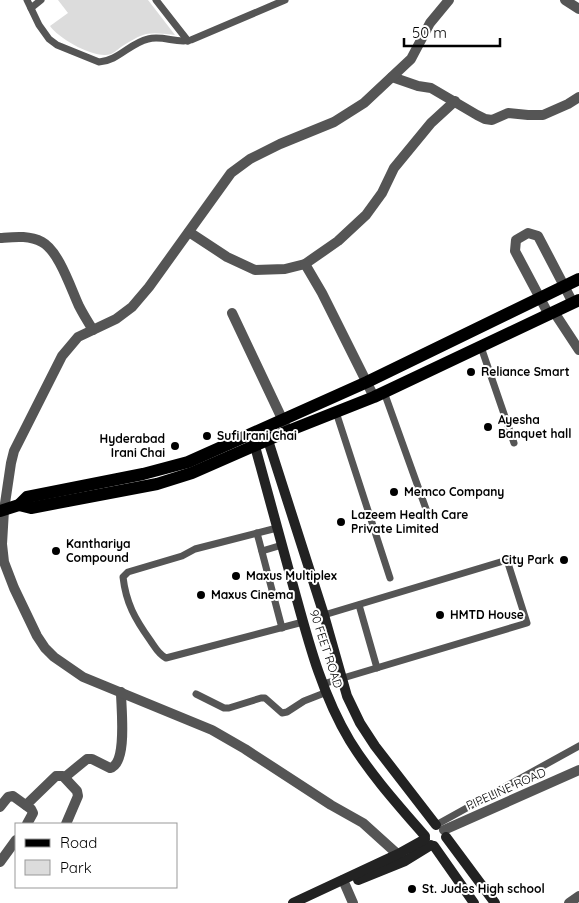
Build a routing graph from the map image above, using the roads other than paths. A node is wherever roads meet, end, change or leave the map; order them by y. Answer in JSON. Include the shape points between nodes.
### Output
{"nodes":[{"id":1,"x":27,"y":0,"type":"edge"},
{"id":2,"x":41,"y":0,"type":"edge"},
{"id":3,"x":156,"y":0,"type":"edge"},
{"id":4,"x":285,"y":0,"type":"edge"},
{"id":5,"x":449,"y":0,"type":"edge"},
{"id":6,"x":565,"y":0,"type":"edge"},
{"id":7,"x":273,"y":2,"type":"edge"},
{"id":8,"x":31,"y":8,"type":"junction"},
{"id":9,"x":579,"y":9,"type":"edge"},
{"id":10,"x":188,"y":41,"type":"junction"},
{"id":11,"x":392,"y":77,"type":"junction"},
{"id":12,"x":579,"y":97,"type":"edge"},
{"id":13,"x":455,"y":101,"type":"junction"},
{"id":14,"x":189,"y":232,"type":"junction"},
{"id":15,"x":0,"y":238,"type":"edge"},
{"id":16,"x":304,"y":264,"type":"junction"},
{"id":17,"x":579,"y":279,"type":"edge"},
{"id":18,"x":565,"y":286,"type":"junction"},
{"id":19,"x":540,"y":298,"type":"junction"},
{"id":20,"x":576,"y":301,"type":"edge"},
{"id":21,"x":232,"y":313,"type":"dead end"},
{"id":22,"x":552,"y":314,"type":"junction"},
{"id":23,"x":93,"y":330,"type":"junction"},
{"id":24,"x":481,"y":347,"type":"junction"},
{"id":25,"x":579,"y":350,"type":"edge"},
{"id":26,"x":367,"y":382,"type":"junction"},
{"id":27,"x":379,"y":395,"type":"junction"},
{"id":28,"x":336,"y":412,"type":"junction"},
{"id":29,"x":285,"y":426,"type":"junction"},
{"id":30,"x":267,"y":434,"type":"junction"},
{"id":31,"x":253,"y":440,"type":"junction"},
{"id":32,"x":514,"y":443,"type":"dead end"},
{"id":33,"x":426,"y":509,"type":"dead end"},
{"id":34,"x":2,"y":511,"type":"edge"},
{"id":35,"x":277,"y":528,"type":"junction"},
{"id":36,"x":257,"y":533,"type":"junction"},
{"id":37,"x":282,"y":545,"type":"junction"},
{"id":38,"x":262,"y":551,"type":"junction"},
{"id":39,"x":390,"y":578,"type":"dead end"},
{"id":40,"x":359,"y":605,"type":"junction"},
{"id":41,"x":324,"y":615,"type":"junction"},
{"id":42,"x":303,"y":622,"type":"junction"},
{"id":43,"x":282,"y":628,"type":"junction"},
{"id":44,"x":377,"y":668,"type":"junction"},
{"id":45,"x":342,"y":678,"type":"junction"},
{"id":46,"x":325,"y":688,"type":"junction"},
{"id":47,"x":121,"y":692,"type":"junction"},
{"id":48,"x":196,"y":694,"type":"dead end"},
{"id":49,"x":579,"y":746,"type":"edge"},
{"id":50,"x":579,"y":770,"type":"edge"},
{"id":51,"x":65,"y":777,"type":"junction"},
{"id":52,"x":26,"y":805,"type":"junction"},
{"id":53,"x":0,"y":807,"type":"edge"},
{"id":54,"x":28,"y":823,"type":"edge"},
{"id":55,"x":66,"y":823,"type":"edge"},
{"id":56,"x":442,"y":831,"type":"junction"},
{"id":57,"x":15,"y":841,"type":"edge"},
{"id":58,"x":429,"y":841,"type":"junction"},
{"id":59,"x":401,"y":858,"type":"junction"},
{"id":60,"x":0,"y":862,"type":"edge"},
{"id":61,"x":344,"y":882,"type":"junction"},
{"id":62,"x":579,"y":896,"type":"edge"},
{"id":63,"x":295,"y":903,"type":"edge"},
{"id":64,"x":309,"y":903,"type":"edge"},
{"id":65,"x":353,"y":903,"type":"edge"},
{"id":66,"x":474,"y":903,"type":"edge"},
{"id":67,"x":495,"y":903,"type":"edge"},
{"id":68,"x":569,"y":903,"type":"edge"}],
"edges":[{"from":1,"to":8,"type":"lane"},
{"from":2,"to":8,"type":"lane"},
{"from":3,"to":10,"type":"lane"},
{"from":4,"to":7,"type":"lane"},
{"from":5,"to":11,"type":"street","via":[[430,23],[411,59]]},
{"from":6,"to":9,"type":"street"},
{"from":7,"to":10,"type":"lane"},
{"from":8,"to":10,"type":"lane","via":[[49,39],[98,62],[106,62],[150,38]]},
{"from":11,"to":13,"type":"street","via":[[431,88]]},
{"from":11,"to":14,"type":"street","via":[[364,103],[334,122],[280,144],[231,173]]},
{"from":12,"to":13,"type":"street","via":[[543,114],[508,113],[492,120]]},
{"from":13,"to":16,"type":"street","via":[[431,122],[394,168],[366,215],[338,241]]},
{"from":14,"to":16,"type":"street","via":[[227,257],[255,270],[285,269]]},
{"from":14,"to":23,"type":"street","via":[[132,307]]},
{"from":15,"to":23,"type":"street","via":[[26,237],[50,247]]},
{"from":16,"to":26,"type":"street"},
{"from":17,"to":18,"type":"main road"},
{"from":18,"to":19,"type":"main road"},
{"from":18,"to":19,"type":"street","via":[[538,236],[528,233],[516,240],[515,251]]},
{"from":18,"to":20,"type":"street"},
{"from":19,"to":22,"type":"street"},
{"from":19,"to":26,"type":"main road"},
{"from":20,"to":22,"type":"main road"},
{"from":21,"to":29,"type":"street"},
{"from":22,"to":24,"type":"main road"},
{"from":22,"to":25,"type":"street"},
{"from":23,"to":34,"type":"street","via":[[78,337],[62,356],[21,436],[11,463]]},
{"from":24,"to":27,"type":"main road"},
{"from":24,"to":32,"type":"lane"},
{"from":26,"to":27,"type":"street"},
{"from":26,"to":29,"type":"main road"},
{"from":27,"to":28,"type":"main road"},
{"from":27,"to":33,"type":"lane"},
{"from":28,"to":29,"type":"main road"},
{"from":28,"to":39,"type":"lane"},
{"from":29,"to":30,"type":"main road"},
{"from":30,"to":31,"type":"main road"},
{"from":30,"to":41,"type":"street","name":"90 FEET ROAD"},
{"from":31,"to":34,"type":"main road","via":[[192,473],[157,484],[31,508],[19,505]]},
{"from":31,"to":35,"type":"street","name":"90 FEET ROAD"},
{"from":34,"to":47,"type":"street","via":[[4,562],[37,636],[54,657],[71,669]]},
{"from":35,"to":36,"type":"lane"},
{"from":35,"to":37,"type":"street","name":"90 FEET ROAD"},
{"from":36,"to":38,"type":"lane"},
{"from":36,"to":43,"type":"lane","via":[[128,572],[123,580],[133,615],[166,658]]},
{"from":37,"to":38,"type":"lane"},
{"from":37,"to":42,"type":"street","name":"90 FEET ROAD"},
{"from":38,"to":43,"type":"lane"},
{"from":40,"to":41,"type":"lane"},
{"from":40,"to":44,"type":"lane"},
{"from":40,"to":44,"type":"lane","via":[[507,560],[527,623]]},
{"from":41,"to":45,"type":"street","name":"90 FEET ROAD"},
{"from":42,"to":43,"type":"lane"},
{"from":42,"to":46,"type":"street","name":"90 FEET ROAD"},
{"from":44,"to":45,"type":"lane"},
{"from":45,"to":46,"type":"lane"},
{"from":45,"to":56,"type":"street","name":"90 FEET ROAD","via":[[360,723],[375,746]]},
{"from":46,"to":48,"type":"lane","via":[[282,713],[265,698],[224,708]]},
{"from":46,"to":58,"type":"street","name":"90 FEET ROAD","via":[[350,741]]},
{"from":47,"to":51,"type":"street","via":[[122,743],[118,762],[110,768],[87,759]]},
{"from":47,"to":59,"type":"street","via":[[212,730],[245,749],[363,823]]},
{"from":49,"to":56,"type":"lane"},
{"from":50,"to":56,"type":"street","name":"PIPELINE ROAD"},
{"from":51,"to":52,"type":"street","via":[[56,776]]},
{"from":51,"to":55,"type":"street","via":[[78,796]]},
{"from":52,"to":53,"type":"street","via":[[11,796]]},
{"from":52,"to":54,"type":"street","via":[[33,813]]},
{"from":56,"to":58,"type":"street","via":[[443,842]]},
{"from":56,"to":58,"type":"street","via":[[429,827]]},
{"from":56,"to":67,"type":"street","name":"90 FEET ROAD"},
{"from":57,"to":60,"type":"street"},
{"from":58,"to":59,"type":"street"},
{"from":58,"to":66,"type":"street","name":"90 FEET ROAD"},
{"from":59,"to":61,"type":"street"},
{"from":61,"to":63,"type":"street"},
{"from":61,"to":64,"type":"street"},
{"from":61,"to":65,"type":"street"},
{"from":62,"to":68,"type":"street"}]}
